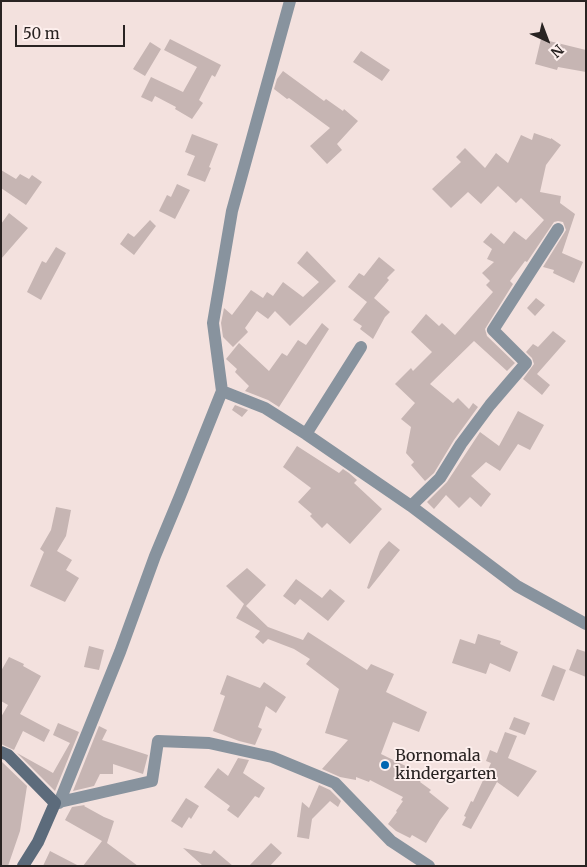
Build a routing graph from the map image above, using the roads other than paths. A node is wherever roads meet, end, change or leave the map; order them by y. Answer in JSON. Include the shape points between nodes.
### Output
{"nodes":[{"id":1,"x":290,"y":1,"type":"edge"},
{"id":2,"x":558,"y":229,"type":"dead end"},
{"id":3,"x":361,"y":347,"type":"dead end"},
{"id":4,"x":222,"y":391,"type":"junction"},
{"id":5,"x":306,"y":434,"type":"junction"},
{"id":6,"x":411,"y":506,"type":"junction"},
{"id":7,"x":586,"y":624,"type":"edge"},
{"id":8,"x":1,"y":752,"type":"edge"},
{"id":9,"x":57,"y":803,"type":"junction"},
{"id":10,"x":22,"y":866,"type":"edge"},
{"id":11,"x":429,"y":866,"type":"edge"}],
"edges":[{"from":1,"to":4,"type":"street","via":[[232,210],[213,323]]},
{"from":2,"to":6,"type":"street","via":[[493,330],[526,363],[466,436],[440,478]]},
{"from":3,"to":5,"type":"street"},
{"from":4,"to":5,"type":"street","via":[[265,408]]},
{"from":4,"to":9,"type":"street"},
{"from":5,"to":6,"type":"street"},
{"from":6,"to":7,"type":"street","via":[[517,586]]},
{"from":8,"to":9,"type":"main road"},
{"from":9,"to":10,"type":"main road"},
{"from":9,"to":11,"type":"street","via":[[152,781],[158,741],[209,743],[272,757],[335,783],[392,841]]}]}
